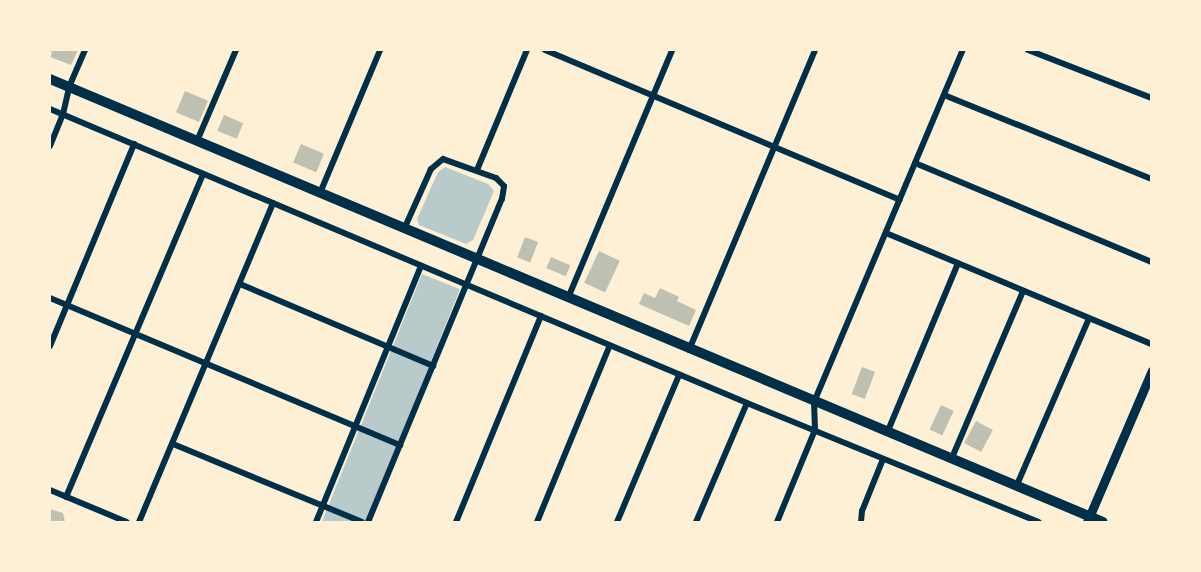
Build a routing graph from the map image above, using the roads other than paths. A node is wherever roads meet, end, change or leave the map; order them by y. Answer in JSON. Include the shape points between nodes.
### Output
{"nodes":[{"id":1,"x":85,"y":50,"type":"edge"},
{"id":2,"x":236,"y":50,"type":"edge"},
{"id":3,"x":380,"y":50,"type":"edge"},
{"id":4,"x":527,"y":50,"type":"edge"},
{"id":5,"x":544,"y":50,"type":"edge"},
{"id":6,"x":672,"y":50,"type":"edge"},
{"id":7,"x":815,"y":50,"type":"edge"},
{"id":8,"x":963,"y":50,"type":"edge"},
{"id":9,"x":1028,"y":50,"type":"edge"},
{"id":10,"x":50,"y":79,"type":"edge"},
{"id":11,"x":69,"y":87,"type":"junction"},
{"id":12,"x":653,"y":95,"type":"junction"},
{"id":13,"x":944,"y":95,"type":"junction"},
{"id":14,"x":1152,"y":98,"type":"edge"},
{"id":15,"x":50,"y":109,"type":"edge"},
{"id":16,"x":63,"y":114,"type":"junction"},
{"id":17,"x":197,"y":141,"type":"junction"},
{"id":18,"x":134,"y":144,"type":"junction"},
{"id":19,"x":50,"y":146,"type":"edge"},
{"id":20,"x":774,"y":147,"type":"junction"},
{"id":21,"x":915,"y":163,"type":"junction"},
{"id":22,"x":477,"y":170,"type":"junction"},
{"id":23,"x":203,"y":174,"type":"junction"},
{"id":24,"x":1152,"y":179,"type":"edge"},
{"id":25,"x":319,"y":193,"type":"junction"},
{"id":26,"x":900,"y":200,"type":"junction"},
{"id":27,"x":273,"y":203,"type":"junction"},
{"id":28,"x":404,"y":229,"type":"junction"},
{"id":29,"x":886,"y":233,"type":"junction"},
{"id":30,"x":476,"y":260,"type":"junction"},
{"id":31,"x":1152,"y":262,"type":"edge"},
{"id":32,"x":958,"y":263,"type":"junction"},
{"id":33,"x":421,"y":266,"type":"junction"},
{"id":34,"x":240,"y":284,"type":"junction"},
{"id":35,"x":466,"y":285,"type":"junction"},
{"id":36,"x":1023,"y":291,"type":"junction"},
{"id":37,"x":50,"y":298,"type":"edge"},
{"id":38,"x":568,"y":298,"type":"junction"},
{"id":39,"x":67,"y":305,"type":"junction"},
{"id":40,"x":541,"y":316,"type":"junction"},
{"id":41,"x":1089,"y":318,"type":"junction"},
{"id":42,"x":135,"y":334,"type":"junction"},
{"id":43,"x":1152,"y":344,"type":"edge"},
{"id":44,"x":610,"y":345,"type":"junction"},
{"id":45,"x":50,"y":346,"type":"edge"},
{"id":46,"x":388,"y":347,"type":"junction"},
{"id":47,"x":689,"y":350,"type":"junction"},
{"id":48,"x":207,"y":364,"type":"junction"},
{"id":49,"x":433,"y":366,"type":"junction"},
{"id":50,"x":1152,"y":370,"type":"edge"},
{"id":51,"x":679,"y":375,"type":"junction"},
{"id":52,"x":814,"y":402,"type":"junction"},
{"id":53,"x":747,"y":403,"type":"junction"},
{"id":54,"x":355,"y":426,"type":"junction"},
{"id":55,"x":815,"y":430,"type":"junction"},
{"id":56,"x":887,"y":433,"type":"junction"},
{"id":57,"x":173,"y":444,"type":"junction"},
{"id":58,"x":400,"y":445,"type":"junction"},
{"id":59,"x":883,"y":459,"type":"junction"},
{"id":60,"x":950,"y":460,"type":"junction"},
{"id":61,"x":1015,"y":488,"type":"junction"},
{"id":62,"x":50,"y":490,"type":"edge"},
{"id":63,"x":66,"y":497,"type":"junction"},
{"id":64,"x":323,"y":506,"type":"junction"},
{"id":65,"x":1088,"y":519,"type":"edge"},
{"id":66,"x":127,"y":522,"type":"edge"},
{"id":67,"x":139,"y":522,"type":"edge"},
{"id":68,"x":316,"y":522,"type":"edge"},
{"id":69,"x":362,"y":522,"type":"edge"},
{"id":70,"x":368,"y":522,"type":"edge"},
{"id":71,"x":456,"y":522,"type":"edge"},
{"id":72,"x":537,"y":522,"type":"edge"},
{"id":73,"x":617,"y":522,"type":"edge"},
{"id":74,"x":696,"y":522,"type":"edge"},
{"id":75,"x":777,"y":522,"type":"edge"},
{"id":76,"x":861,"y":522,"type":"edge"},
{"id":77,"x":1039,"y":522,"type":"edge"},
{"id":78,"x":1103,"y":522,"type":"edge"}],
"edges":[{"from":1,"to":11,"type":"street"},
{"from":2,"to":17,"type":"street"},
{"from":3,"to":25,"type":"street"},
{"from":4,"to":22,"type":"street"},
{"from":5,"to":12,"type":"street"},
{"from":6,"to":12,"type":"street"},
{"from":7,"to":20,"type":"street"},
{"from":8,"to":13,"type":"street"},
{"from":9,"to":14,"type":"street"},
{"from":10,"to":11,"type":"main road"},
{"from":11,"to":16,"type":"street"},
{"from":11,"to":17,"type":"main road"},
{"from":12,"to":20,"type":"street"},
{"from":12,"to":38,"type":"street"},
{"from":13,"to":21,"type":"street"},
{"from":13,"to":24,"type":"street"},
{"from":15,"to":16,"type":"street"},
{"from":16,"to":18,"type":"street"},
{"from":16,"to":19,"type":"street"},
{"from":17,"to":25,"type":"main road"},
{"from":18,"to":23,"type":"street"},
{"from":18,"to":39,"type":"street"},
{"from":20,"to":26,"type":"street"},
{"from":20,"to":47,"type":"street"},
{"from":21,"to":26,"type":"street"},
{"from":21,"to":31,"type":"street"},
{"from":22,"to":28,"type":"street","via":[[447,159],[436,163]]},
{"from":22,"to":30,"type":"street","via":[[500,180],[504,190]]},
{"from":23,"to":27,"type":"street"},
{"from":23,"to":42,"type":"street"},
{"from":25,"to":28,"type":"main road"},
{"from":26,"to":29,"type":"street"},
{"from":27,"to":33,"type":"street"},
{"from":27,"to":34,"type":"street"},
{"from":28,"to":30,"type":"main road"},
{"from":29,"to":32,"type":"street"},
{"from":29,"to":52,"type":"street"},
{"from":30,"to":35,"type":"street"},
{"from":30,"to":38,"type":"main road"},
{"from":32,"to":36,"type":"street"},
{"from":32,"to":56,"type":"street"},
{"from":33,"to":35,"type":"street"},
{"from":33,"to":46,"type":"street"},
{"from":34,"to":46,"type":"street"},
{"from":34,"to":48,"type":"street"},
{"from":35,"to":40,"type":"street"},
{"from":35,"to":49,"type":"street"},
{"from":36,"to":41,"type":"street"},
{"from":36,"to":60,"type":"street"},
{"from":37,"to":39,"type":"street"},
{"from":38,"to":47,"type":"main road"},
{"from":39,"to":42,"type":"street"},
{"from":39,"to":45,"type":"street"},
{"from":40,"to":44,"type":"street"},
{"from":40,"to":71,"type":"street"},
{"from":41,"to":43,"type":"street"},
{"from":41,"to":61,"type":"street"},
{"from":42,"to":48,"type":"street"},
{"from":42,"to":63,"type":"street"},
{"from":44,"to":51,"type":"street"},
{"from":44,"to":72,"type":"street"},
{"from":46,"to":49,"type":"street"},
{"from":46,"to":54,"type":"street"},
{"from":47,"to":52,"type":"main road"},
{"from":48,"to":54,"type":"street"},
{"from":48,"to":57,"type":"street"},
{"from":49,"to":58,"type":"street"},
{"from":50,"to":65,"type":"street"},
{"from":51,"to":53,"type":"street"},
{"from":51,"to":73,"type":"street"},
{"from":52,"to":55,"type":"street"},
{"from":52,"to":56,"type":"main road"},
{"from":53,"to":55,"type":"street"},
{"from":53,"to":74,"type":"street"},
{"from":54,"to":58,"type":"street"},
{"from":54,"to":64,"type":"street"},
{"from":55,"to":59,"type":"street"},
{"from":55,"to":75,"type":"street"},
{"from":56,"to":60,"type":"main road"},
{"from":57,"to":64,"type":"street"},
{"from":57,"to":67,"type":"street"},
{"from":58,"to":70,"type":"street"},
{"from":59,"to":76,"type":"street"},
{"from":59,"to":77,"type":"street"},
{"from":60,"to":61,"type":"main road"},
{"from":61,"to":65,"type":"main road"},
{"from":62,"to":63,"type":"street"},
{"from":63,"to":66,"type":"street"},
{"from":64,"to":68,"type":"street"},
{"from":64,"to":69,"type":"street"},
{"from":65,"to":78,"type":"main road"}]}
